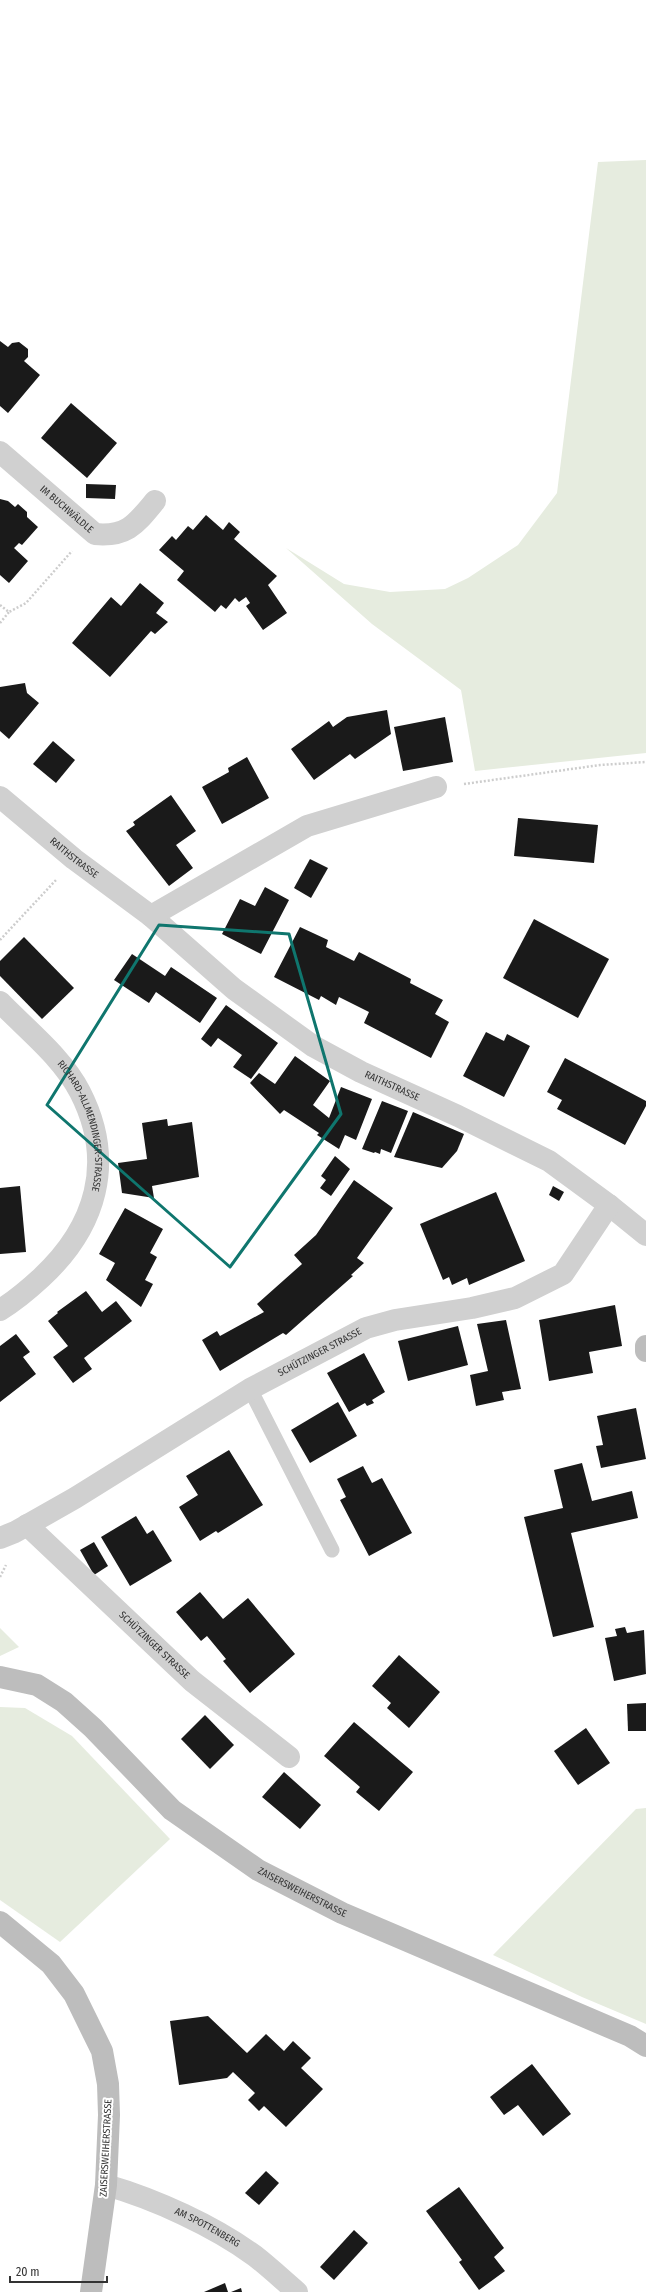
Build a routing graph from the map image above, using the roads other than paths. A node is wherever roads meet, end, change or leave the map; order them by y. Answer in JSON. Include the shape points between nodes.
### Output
{"nodes":[{"id":1,"x":0,"y":452,"type":"edge"},
{"id":2,"x":155,"y":501,"type":"dead end"},
{"id":3,"x":436,"y":787,"type":"road end"},
{"id":4,"x":0,"y":797,"type":"edge"},
{"id":5,"x":151,"y":916,"type":"junction"},
{"id":6,"x":0,"y":1002,"type":"edge"},
{"id":7,"x":609,"y":1205,"type":"junction"},
{"id":8,"x":646,"y":1236,"type":"edge"},
{"id":9,"x":0,"y":1310,"type":"edge"},
{"id":10,"x":646,"y":1346,"type":"edge"},
{"id":11,"x":646,"y":1351,"type":"edge"},
{"id":12,"x":250,"y":1389,"type":"junction"},
{"id":13,"x":27,"y":1525,"type":"junction"},
{"id":14,"x":0,"y":1538,"type":"edge"},
{"id":15,"x":332,"y":1550,"type":"dead end"},
{"id":16,"x":0,"y":1677,"type":"edge"},
{"id":17,"x":289,"y":1757,"type":"dead end"},
{"id":18,"x":0,"y":1922,"type":"edge"},
{"id":19,"x":646,"y":2046,"type":"edge"},
{"id":20,"x":106,"y":2185,"type":"junction"},
{"id":21,"x":91,"y":2292,"type":"edge"},
{"id":22,"x":297,"y":2292,"type":"edge"}],
"edges":[{"from":1,"to":2,"type":"street","name":"IM BUCHWÄLDLE","via":[[95,534],[111,536],[126,532]]},
{"from":3,"to":5,"type":"street","via":[[307,826]]},
{"from":4,"to":5,"type":"street","name":"RAITHSTRASSE","via":[[74,859]]},
{"from":5,"to":7,"type":"street","name":"RAITHSTRASSE","via":[[234,990],[313,1046],[361,1072],[549,1161]]},
{"from":6,"to":9,"type":"street","name":"RICHARD-ALLMENDINGER-STRASSE","via":[[56,1059],[80,1092],[96,1131],[98,1168],[94,1201],[78,1234],[55,1264],[31,1287]]},
{"from":7,"to":8,"type":"street","name":"RAITHSTRASSE"},
{"from":7,"to":12,"type":"street","name":"SCHÜTZINGER STRASSE","via":[[563,1274],[515,1298],[472,1308],[395,1320],[366,1328]]},
{"from":10,"to":11,"type":"main road"},
{"from":12,"to":13,"type":"street","name":"SCHÜTZINGER STRASSE"},
{"from":12,"to":15,"type":"lane"},
{"from":13,"to":14,"type":"street","name":"SCHÜTZINGER STRASSE"},
{"from":13,"to":17,"type":"street","name":"SCHÜTZINGER STRASSE","via":[[192,1680]]},
{"from":16,"to":19,"type":"main road","name":"ZAISERSWEIHERSTRASSE","via":[[37,1685],[64,1702],[93,1728],[172,1810],[258,1870],[342,1913],[630,2036]]},
{"from":18,"to":20,"type":"main road","name":"ZAISERSWEIHERSTRASSE","via":[[51,1964],[74,1994],[102,2051],[108,2084],[109,2115]]},
{"from":20,"to":21,"type":"main road","name":"ZAISERSWEIHERSTRASSE"},
{"from":20,"to":22,"type":"street","name":"AM SPOTTENBERG","via":[[164,2207],[218,2232],[255,2256]]}]}
